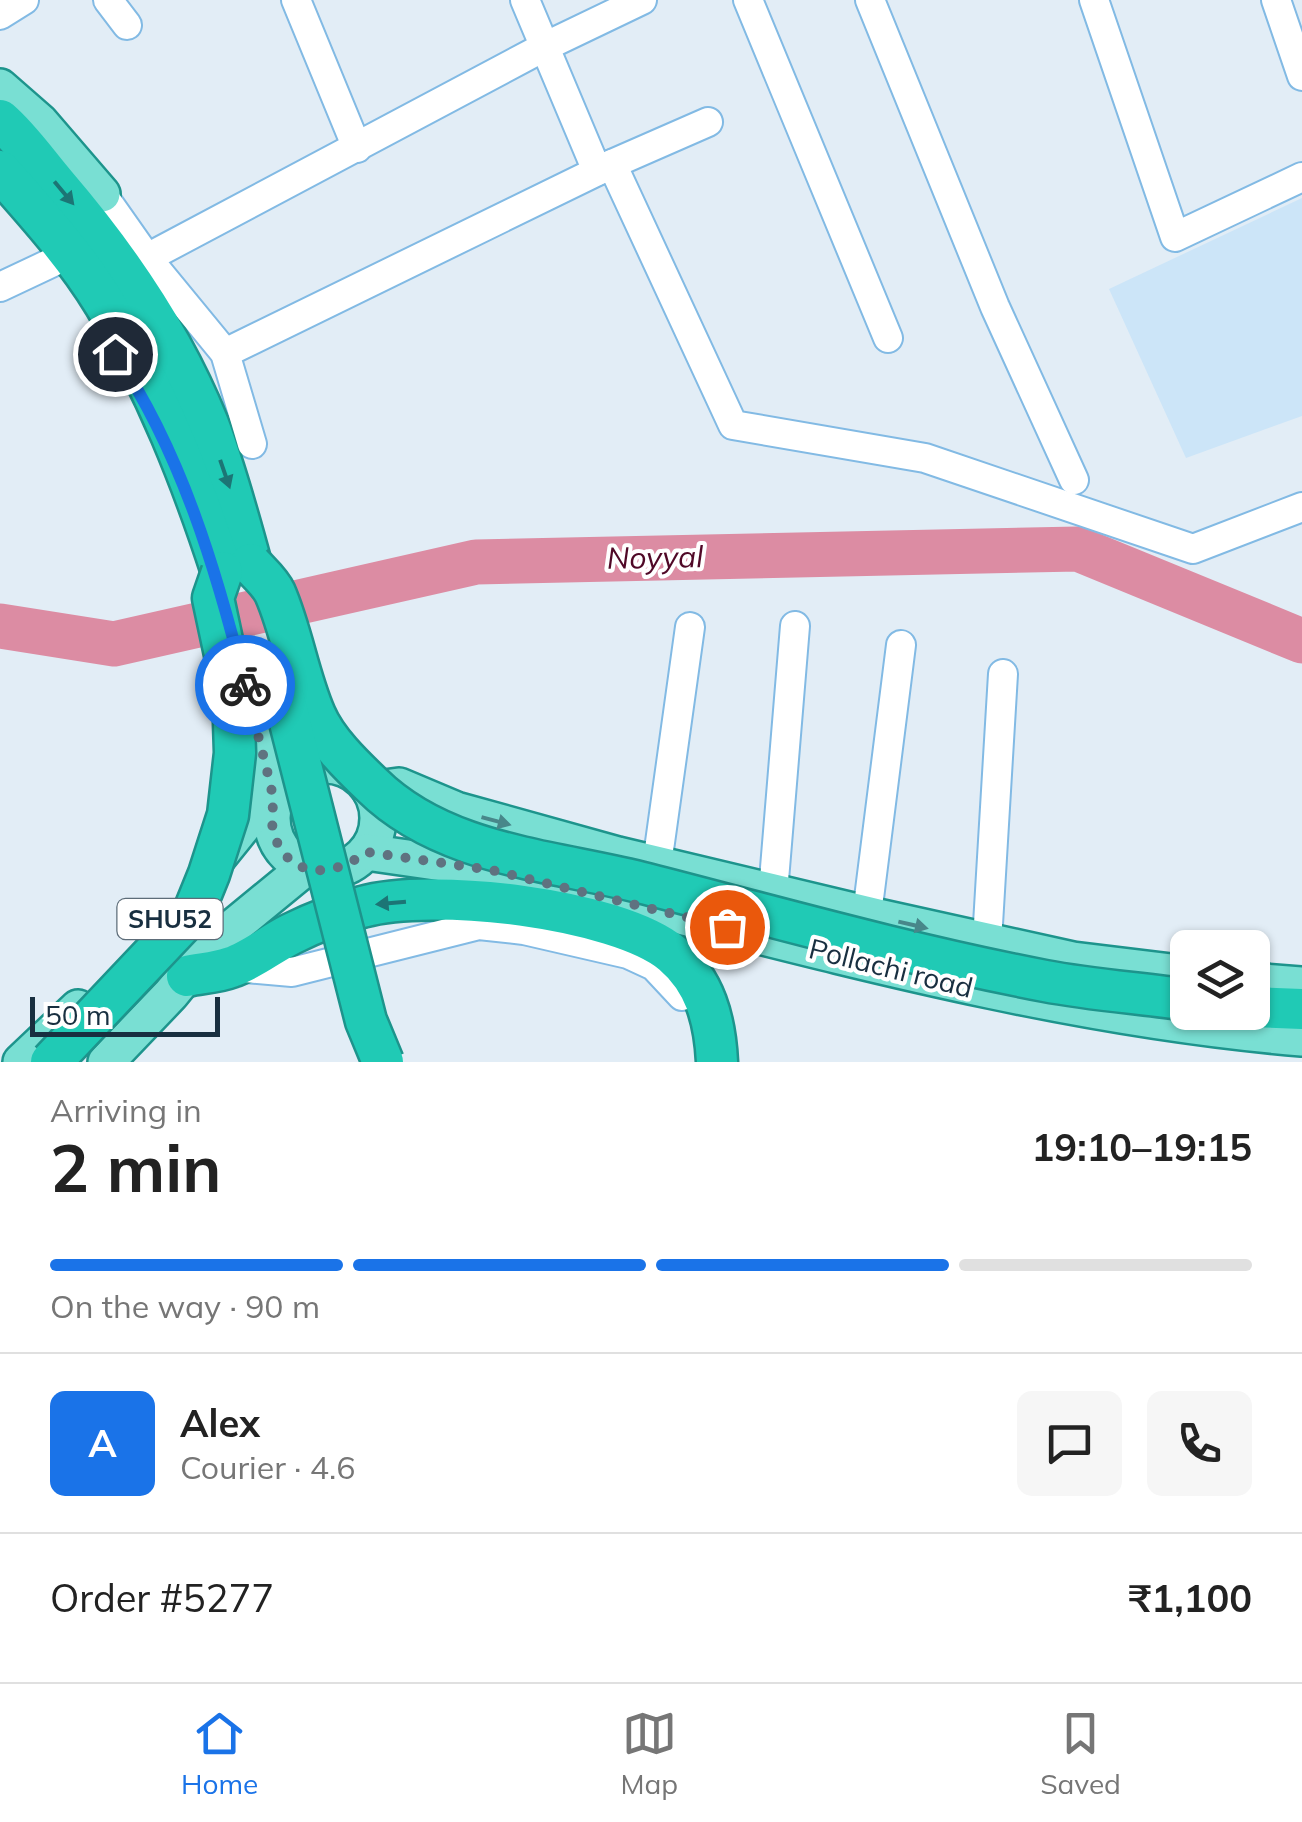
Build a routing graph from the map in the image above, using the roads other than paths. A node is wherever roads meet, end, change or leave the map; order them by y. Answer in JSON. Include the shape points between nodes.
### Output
{"nodes":[{"id":1,"x":24,"y":0,"type":"edge"},
{"id":2,"x":108,"y":0,"type":"edge"},
{"id":3,"x":296,"y":0,"type":"edge"},
{"id":4,"x":525,"y":0,"type":"edge"},
{"id":5,"x":642,"y":0,"type":"edge"},
{"id":6,"x":748,"y":0,"type":"edge"},
{"id":7,"x":870,"y":0,"type":"edge"},
{"id":8,"x":1094,"y":0,"type":"edge"},
{"id":9,"x":1276,"y":0,"type":"edge"},
{"id":10,"x":0,"y":15,"type":"edge"},
{"id":11,"x":128,"y":25,"type":"dead end"},
{"id":12,"x":544,"y":47,"type":"junction"},
{"id":13,"x":1302,"y":76,"type":"edge"},
{"id":14,"x":0,"y":87,"type":"edge"},
{"id":15,"x":0,"y":120,"type":"edge"},
{"id":16,"x":708,"y":122,"type":"dead end"},
{"id":17,"x":357,"y":148,"type":"junction"},
{"id":18,"x":604,"y":167,"type":"junction"},
{"id":19,"x":0,"y":171,"type":"edge"},
{"id":20,"x":1302,"y":177,"type":"edge"},
{"id":21,"x":102,"y":194,"type":"joint"},
{"id":22,"x":0,"y":200,"type":"edge"},
{"id":23,"x":148,"y":258,"type":"junction"},
{"id":24,"x":54,"y":262,"type":"junction"},
{"id":25,"x":0,"y":287,"type":"edge"},
{"id":26,"x":888,"y":338,"type":"dead end"},
{"id":27,"x":225,"y":352,"type":"junction"},
{"id":28,"x":252,"y":444,"type":"dead end"},
{"id":29,"x":1074,"y":480,"type":"dead end"},
{"id":30,"x":1302,"y":507,"type":"edge"},
{"id":31,"x":236,"y":568,"type":"junction"},
{"id":32,"x":690,"y":626,"type":"dead end"},
{"id":33,"x":795,"y":626,"type":"dead end"},
{"id":34,"x":901,"y":645,"type":"dead end"},
{"id":35,"x":1003,"y":674,"type":"dead end"},
{"id":36,"x":370,"y":790,"type":"junction"},
{"id":37,"x":274,"y":798,"type":"junction"},
{"id":38,"x":366,"y":852,"type":"junction"},
{"id":39,"x":657,"y":864,"type":"junction"},
{"id":40,"x":305,"y":868,"type":"junction"},
{"id":41,"x":772,"y":892,"type":"junction"},
{"id":42,"x":867,"y":914,"type":"junction"},
{"id":43,"x":987,"y":941,"type":"junction"},
{"id":44,"x":232,"y":967,"type":"junction"},
{"id":45,"x":1170,"y":972,"type":"edge"},
{"id":46,"x":187,"y":976,"type":"junction"},
{"id":47,"x":1270,"y":983,"type":"edge"},
{"id":48,"x":1302,"y":985,"type":"edge"},
{"id":49,"x":682,"y":996,"type":"dead end"},
{"id":50,"x":1170,"y":998,"type":"edge"},
{"id":51,"x":1270,"y":1008,"type":"edge"},
{"id":52,"x":1302,"y":1010,"type":"edge"},
{"id":53,"x":1302,"y":1038,"type":"edge"},
{"id":54,"x":716,"y":1045,"type":"edge"},
{"id":55,"x":21,"y":1062,"type":"edge"},
{"id":56,"x":51,"y":1062,"type":"edge"},
{"id":57,"x":106,"y":1062,"type":"edge"},
{"id":58,"x":359,"y":1062,"type":"edge"},
{"id":59,"x":383,"y":1062,"type":"edge"}],
"edges":[{"from":1,"to":10,"type":"street"},
{"from":2,"to":11,"type":"street"},
{"from":3,"to":17,"type":"street"},
{"from":4,"to":12,"type":"street"},
{"from":5,"to":12,"type":"street"},
{"from":6,"to":26,"type":"street"},
{"from":7,"to":29,"type":"street"},
{"from":8,"to":20,"type":"street","via":[[1175,237]]},
{"from":9,"to":13,"type":"street"},
{"from":12,"to":17,"type":"street"},
{"from":12,"to":18,"type":"street"},
{"from":14,"to":21,"type":"main road"},
{"from":15,"to":31,"type":"highway","one_way":true,"via":[[74,204],[169,345],[228,483]]},
{"from":16,"to":18,"type":"street"},
{"from":17,"to":23,"type":"street"},
{"from":18,"to":27,"type":"street"},
{"from":18,"to":30,"type":"street","via":[[733,425],[925,458],[1192,549]]},
{"from":19,"to":31,"type":"highway","via":[[104,302],[152,389],[202,513]]},
{"from":21,"to":23,"type":"street"},
{"from":22,"to":24,"type":"main road"},
{"from":23,"to":27,"type":"street"},
{"from":24,"to":25,"type":"street"},
{"from":24,"to":37,"type":"main road","via":[[136,384],[193,508]]},
{"from":27,"to":28,"type":"street"},
{"from":31,"to":50,"type":"highway","bridge":true,"via":[[274,590],[316,718],[332,742],[402,811],[453,837],[990,970]]},
{"from":31,"to":56,"type":"highway","bridge":true,"via":[[214,598],[233,692],[235,753],[228,815],[209,874],[194,911]]},
{"from":31,"to":58,"type":"highway"},
{"from":31,"to":59,"type":"highway","bridge":true},
{"from":32,"to":39,"type":"street"},
{"from":33,"to":41,"type":"street"},
{"from":34,"to":42,"type":"street"},
{"from":35,"to":43,"type":"street"},
{"from":36,"to":37,"type":"main road","via":[[354,774],[312,766]]},
{"from":36,"to":38,"type":"main road","via":[[378,810]]},
{"from":36,"to":39,"type":"main road","name":"Pollachi road","one_way":true,"via":[[399,786],[456,810]]},
{"from":37,"to":40,"type":"main road","via":[[274,837]]},
{"from":37,"to":55,"type":"main road","number":"SHU52","via":[[237,832],[171,918]]},
{"from":38,"to":40,"type":"main road","via":[[327,872]]},
{"from":38,"to":53,"type":"main road","name":"Pollachi road","via":[[554,884],[976,990],[1202,1030]]},
{"from":39,"to":41,"type":"main road","name":"Pollachi road"},
{"from":40,"to":46,"type":"main road","number":"SHU52","via":[[210,946]]},
{"from":41,"to":42,"type":"main road","name":"Pollachi road"},
{"from":42,"to":43,"type":"main road","name":"Pollachi road","one_way":true},
{"from":43,"to":45,"type":"main road","name":"Pollachi road"},
{"from":44,"to":46,"type":"highway"},
{"from":44,"to":49,"type":"street","via":[[292,972],[479,925],[628,954],[654,966]]},
{"from":54,"to":44,"type":"highway","one_way":true,"via":[[701,988],[672,954],[635,931],[520,904],[483,899],[364,906],[294,932]]},
{"from":46,"to":57,"type":"main road","number":"SHU52"},
{"from":47,"to":48,"type":"main road"},
{"from":51,"to":52,"type":"highway"}]}
